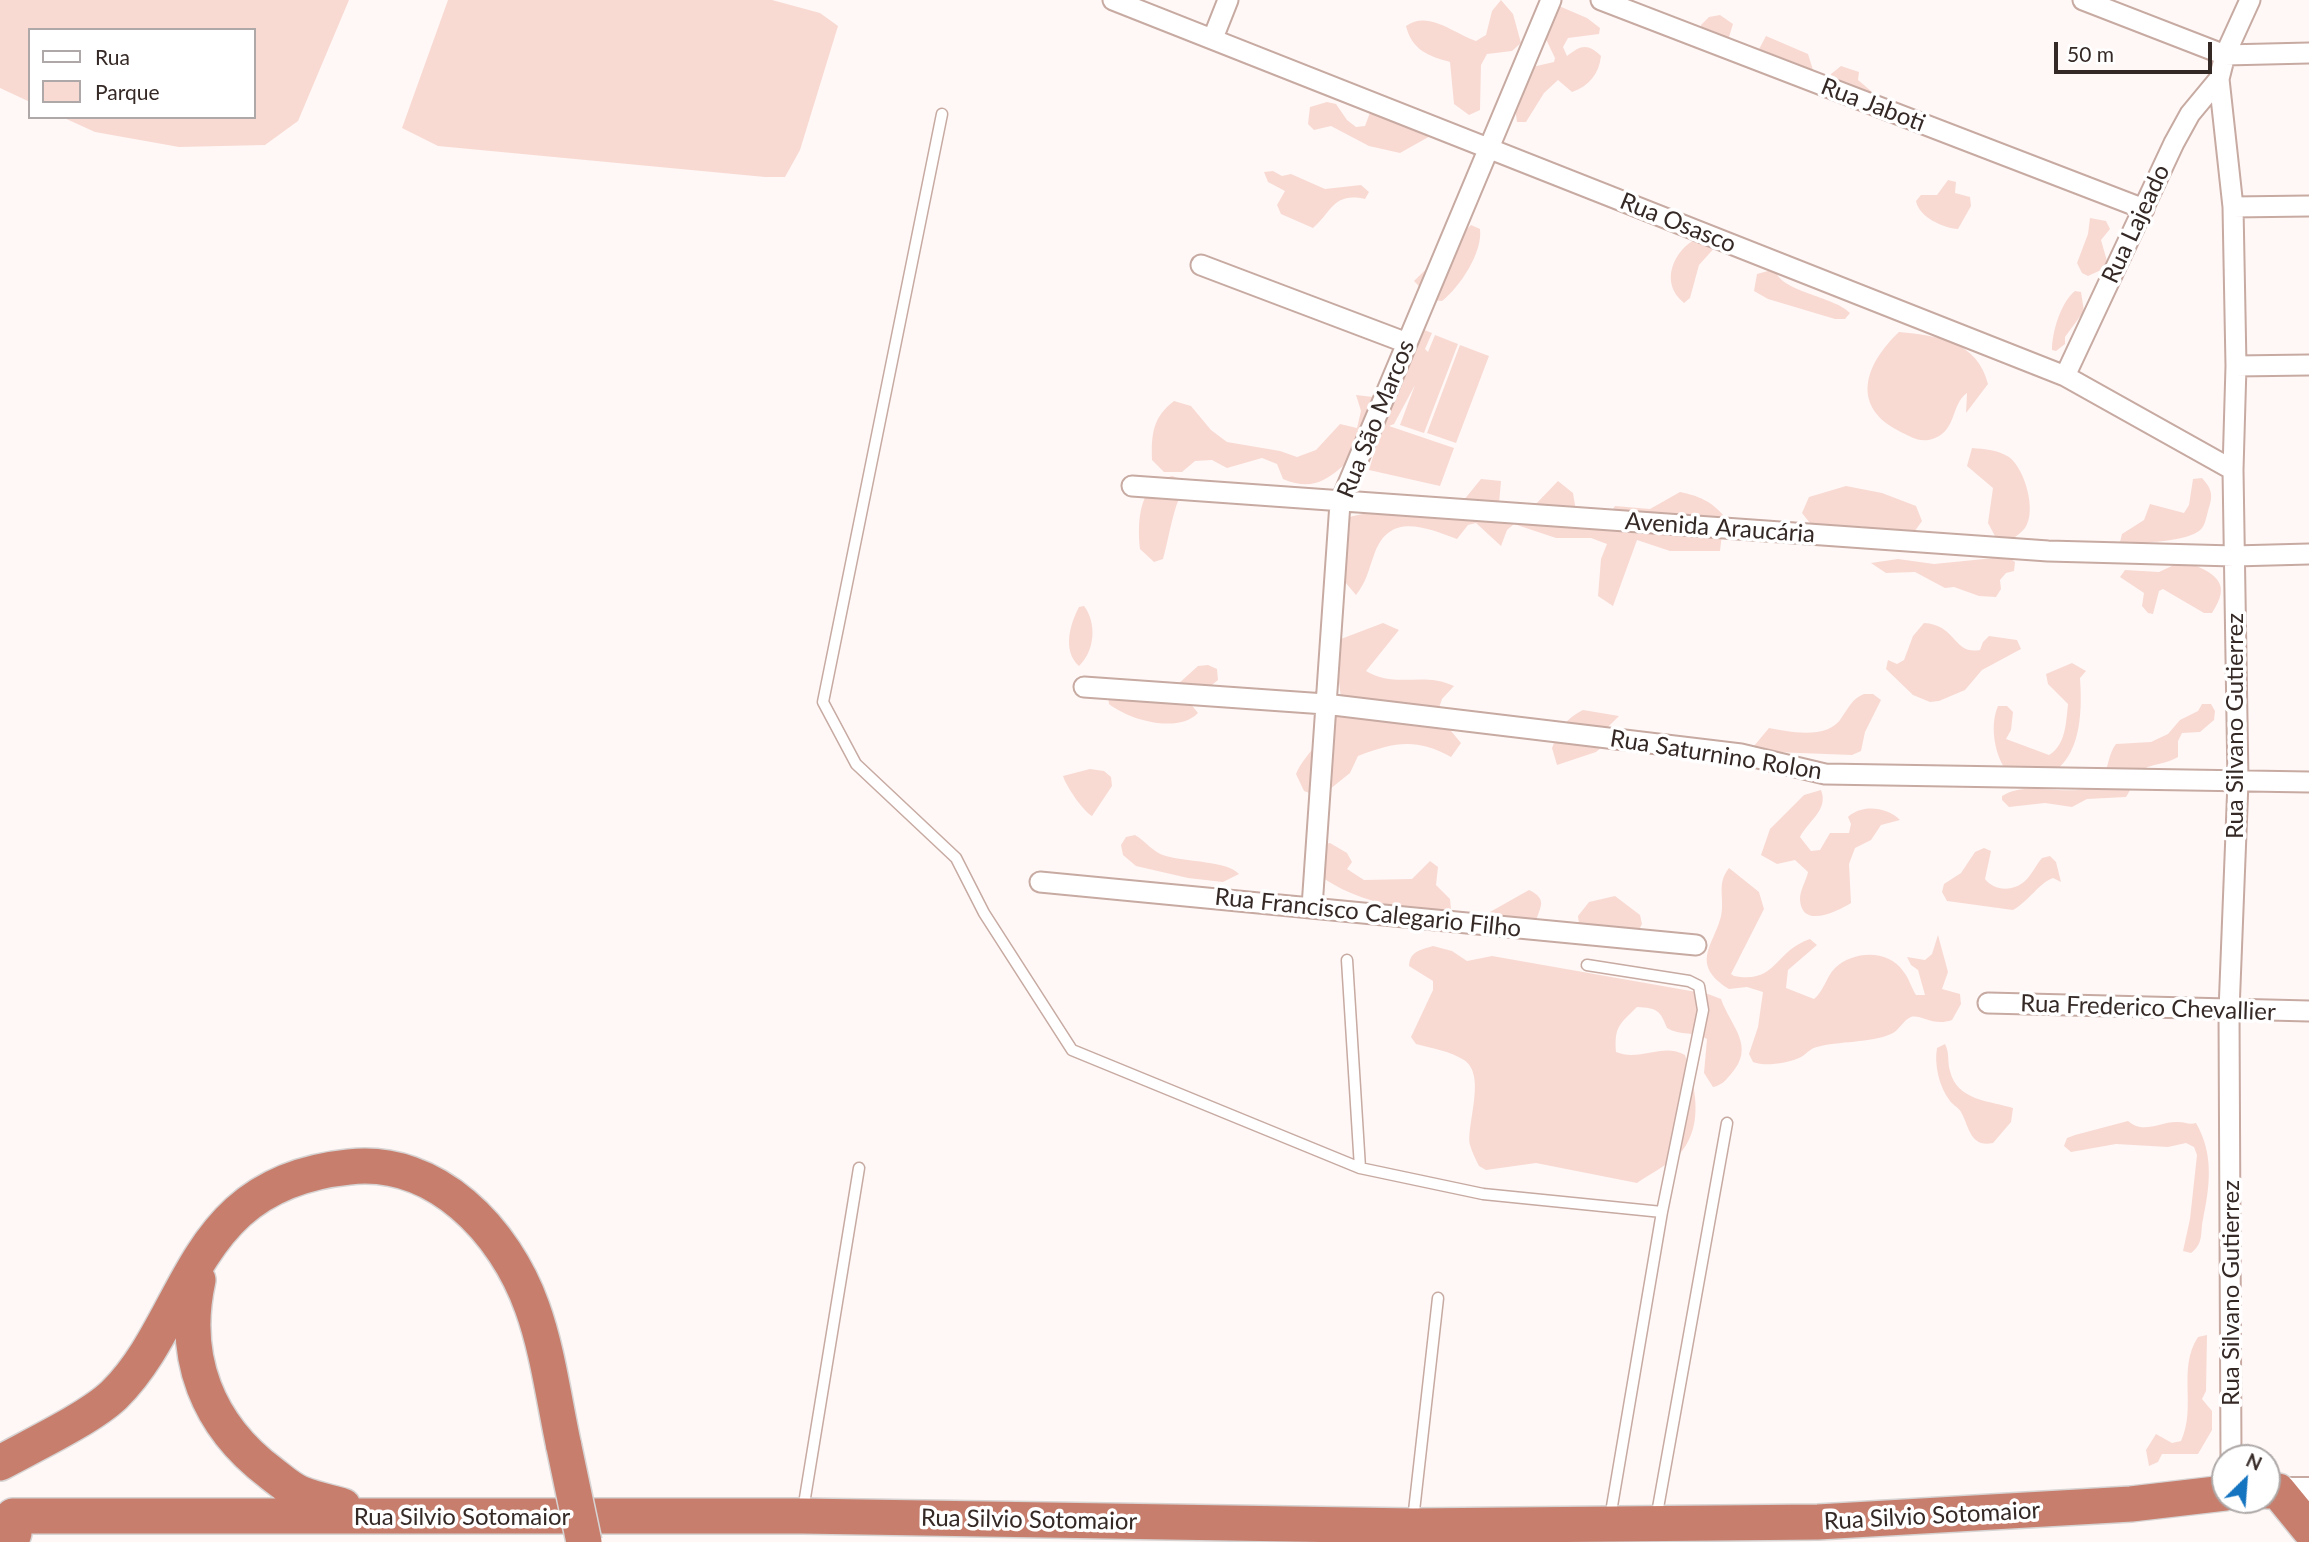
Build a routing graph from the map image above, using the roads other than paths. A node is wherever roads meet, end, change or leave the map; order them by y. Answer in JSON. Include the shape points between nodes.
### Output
{"nodes":[{"id":1,"x":1112,"y":0,"type":"edge"},
{"id":2,"x":1228,"y":0,"type":"edge"},
{"id":3,"x":1551,"y":0,"type":"edge"},
{"id":4,"x":1601,"y":0,"type":"edge"},
{"id":5,"x":2083,"y":0,"type":"edge"},
{"id":6,"x":2250,"y":0,"type":"edge"},
{"id":7,"x":1213,"y":38,"type":"junction"},
{"id":8,"x":2309,"y":53,"type":"edge"},
{"id":9,"x":2225,"y":55,"type":"junction"},
{"id":10,"x":2220,"y":79,"type":"junction"},
{"id":11,"x":942,"y":114,"type":"dead end"},
{"id":12,"x":1488,"y":148,"type":"junction"},
{"id":13,"x":2309,"y":206,"type":"edge"},
{"id":14,"x":2233,"y":207,"type":"junction"},
{"id":15,"x":2144,"y":209,"type":"junction"},
{"id":16,"x":1201,"y":265,"type":"dead end"},
{"id":17,"x":1407,"y":344,"type":"junction"},
{"id":18,"x":2309,"y":365,"type":"edge"},
{"id":19,"x":2236,"y":366,"type":"junction"},
{"id":20,"x":2065,"y":376,"type":"junction"},
{"id":21,"x":2233,"y":470,"type":"junction"},
{"id":22,"x":1132,"y":486,"type":"dead end"},
{"id":23,"x":1340,"y":503,"type":"junction"},
{"id":24,"x":2309,"y":554,"type":"edge"},
{"id":25,"x":2234,"y":556,"type":"junction"},
{"id":26,"x":1084,"y":687,"type":"dead end"},
{"id":27,"x":1325,"y":704,"type":"junction"},
{"id":28,"x":2238,"y":782,"type":"junction"},
{"id":29,"x":2309,"y":782,"type":"edge"},
{"id":30,"x":1040,"y":882,"type":"dead end"},
{"id":31,"x":1312,"y":907,"type":"junction"},
{"id":32,"x":1696,"y":946,"type":"dead end"},
{"id":33,"x":1347,"y":960,"type":"dead end"},
{"id":34,"x":1587,"y":965,"type":"dead end"},
{"id":35,"x":1988,"y":1003,"type":"dead end"},
{"id":36,"x":2229,"y":1011,"type":"junction"},
{"id":37,"x":2309,"y":1012,"type":"edge"},
{"id":38,"x":1727,"y":1123,"type":"dead end"},
{"id":39,"x":859,"y":1168,"type":"dead end"},
{"id":40,"x":1360,"y":1168,"type":"junction"},
{"id":41,"x":1662,"y":1212,"type":"junction"},
{"id":42,"x":205,"y":1252,"type":"junction"},
{"id":43,"x":1438,"y":1298,"type":"dead end"},
{"id":44,"x":2231,"y":1444,"type":"edge"},
{"id":45,"x":0,"y":1463,"type":"edge"},
{"id":46,"x":2285,"y":1491,"type":"edge"},
{"id":47,"x":2211,"y":1495,"type":"edge"},
{"id":48,"x":802,"y":1516,"type":"junction"},
{"id":49,"x":383,"y":1517,"type":"junction"},
{"id":50,"x":1610,"y":1522,"type":"junction"},
{"id":51,"x":1656,"y":1522,"type":"junction"},
{"id":52,"x":8,"y":1525,"type":"edge"},
{"id":53,"x":1413,"y":1526,"type":"junction"},
{"id":54,"x":2309,"y":1529,"type":"edge"},
{"id":55,"x":146,"y":1530,"type":"edge"},
{"id":56,"x":583,"y":1542,"type":"edge"}],
"edges":[{"from":1,"to":7,"type":"street","name":"Rua Osasco"},
{"from":2,"to":7,"type":"street"},
{"from":3,"to":12,"type":"street","name":"Rua São Marcos"},
{"from":4,"to":15,"type":"street","name":"Rua Jaboti"},
{"from":5,"to":9,"type":"street"},
{"from":6,"to":9,"type":"street","name":"Rua Silvano Gutierrez"},
{"from":7,"to":12,"type":"street","name":"Rua Osasco"},
{"from":8,"to":9,"type":"street"},
{"from":9,"to":10,"type":"street","name":"Rua Silvano Gutierrez"},
{"from":10,"to":14,"type":"street","name":"Rua Silvano Gutierrez"},
{"from":10,"to":15,"type":"street","name":"Rua Lajeado","via":[[2190,114]]},
{"from":11,"to":40,"type":"lane","via":[[823,702],[856,764],[956,858],[984,913],[1072,1050]]},
{"from":12,"to":17,"type":"street","name":"Rua São Marcos"},
{"from":12,"to":20,"type":"street","name":"Rua Osasco"},
{"from":13,"to":14,"type":"street"},
{"from":14,"to":19,"type":"street","name":"Rua Silvano Gutierrez"},
{"from":15,"to":20,"type":"street","name":"Rua Lajeado"},
{"from":16,"to":17,"type":"street"},
{"from":17,"to":23,"type":"street","name":"Rua São Marcos"},
{"from":18,"to":19,"type":"street"},
{"from":19,"to":21,"type":"street","name":"Rua Silvano Gutierrez"},
{"from":20,"to":21,"type":"street","name":"Rua Osasco"},
{"from":21,"to":25,"type":"street","name":"Rua Silvano Gutierrez"},
{"from":22,"to":23,"type":"street","name":"Avenida Araucária"},
{"from":23,"to":25,"type":"street","name":"Avenida Araucária","via":[[2059,551]]},
{"from":23,"to":27,"type":"street","name":"Rua São Marcos"},
{"from":24,"to":25,"type":"street","name":"Avenida Araucária"},
{"from":25,"to":28,"type":"street","name":"Rua Silvano Gutierrez"},
{"from":26,"to":27,"type":"street","name":"Rua Saturnino Rolon"},
{"from":27,"to":28,"type":"street","name":"Rua Saturnino Rolon","via":[[1741,754],[1825,774]]},
{"from":27,"to":31,"type":"street","name":"Rua São Marcos"},
{"from":28,"to":29,"type":"street","name":"Rua Saturnino Rolon"},
{"from":28,"to":36,"type":"street","name":"Rua Silvano Gutierrez"},
{"from":30,"to":31,"type":"street","name":"Rua Francisco Calegario Filho"},
{"from":31,"to":32,"type":"street","name":"Rua Francisco Calegario Filho"},
{"from":33,"to":40,"type":"lane"},
{"from":34,"to":41,"type":"lane","via":[[1699,986],[1703,1010]]},
{"from":35,"to":36,"type":"street","name":"Rua Frederico Chevallier"},
{"from":36,"to":37,"type":"street","name":"Rua Frederico Chevallier"},
{"from":36,"to":44,"type":"street","name":"Rua Silvano Gutierrez"},
{"from":38,"to":51,"type":"lane"},
{"from":39,"to":48,"type":"lane"},
{"from":40,"to":41,"type":"lane","via":[[1483,1194]]},
{"from":41,"to":50,"type":"lane"},
{"from":42,"to":45,"type":"highway","via":[[152,1345],[113,1395]]},
{"from":42,"to":49,"type":"highway","via":[[191,1313],[196,1365],[219,1420],[255,1461],[299,1493]]},
{"from":42,"to":56,"type":"highway","bridge":true,"via":[[239,1211],[275,1186],[317,1170],[361,1165],[405,1171],[463,1202],[513,1263],[533,1308]]},
{"from":43,"to":53,"type":"lane"},
{"from":46,"to":54,"type":"highway"},
{"from":47,"to":51,"type":"highway","name":"Rua Silvio Sotomaior","via":[[2036,1511],[1818,1522]]},
{"from":48,"to":49,"type":"highway","name":"Rua Silvio Sotomaior"},
{"from":48,"to":53,"type":"highway","name":"Rua Silvio Sotomaior"},
{"from":49,"to":55,"type":"highway","name":"Rua Silvio Sotomaior"},
{"from":50,"to":51,"type":"highway","name":"Rua Silvio Sotomaior"},
{"from":50,"to":53,"type":"highway","name":"Rua Silvio Sotomaior"},
{"from":52,"to":55,"type":"highway","name":"Rua Silvio Sotomaior"}]}
